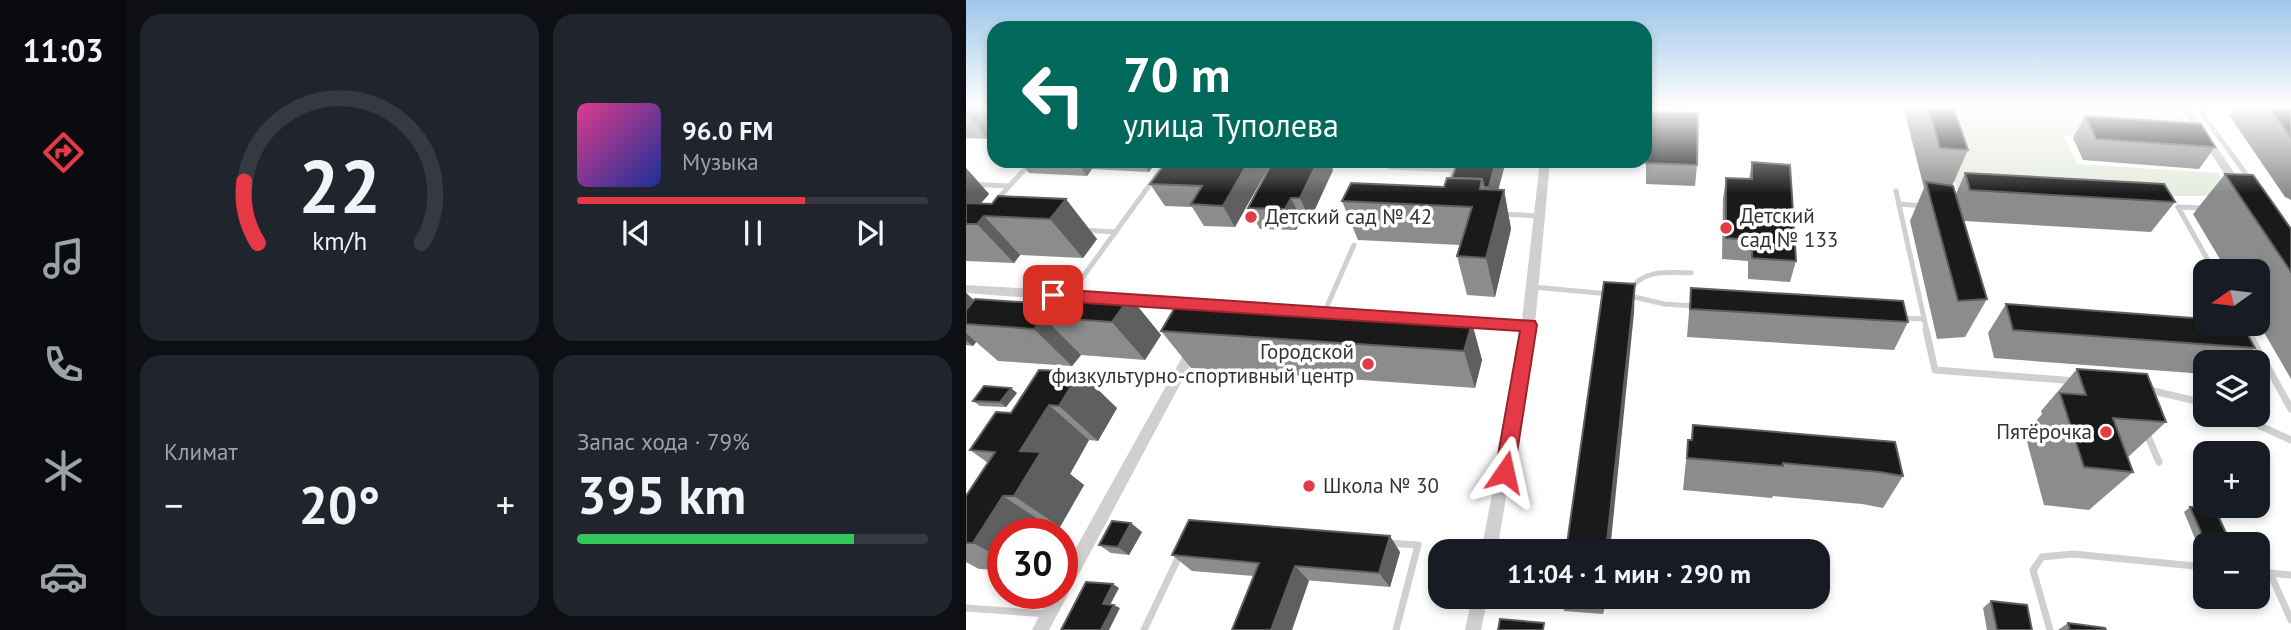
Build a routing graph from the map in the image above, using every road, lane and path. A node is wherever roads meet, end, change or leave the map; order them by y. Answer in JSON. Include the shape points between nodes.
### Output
{"nodes":[{"id":1,"x":2204,"y":135,"type":"edge"},
{"id":2,"x":2219,"y":135,"type":"edge"},
{"id":3,"x":1026,"y":168,"type":"edge"},
{"id":4,"x":1162,"y":168,"type":"edge"},
{"id":5,"x":1411,"y":168,"type":"edge"},
{"id":6,"x":1544,"y":168,"type":"edge"},
{"id":7,"x":966,"y":184,"type":"edge"},
{"id":8,"x":1009,"y":186,"type":"junction"},
{"id":9,"x":2257,"y":188,"type":"edge"},
{"id":10,"x":1447,"y":191,"type":"edge"},
{"id":11,"x":1896,"y":191,"type":"dead end"},
{"id":12,"x":2246,"y":198,"type":"edge"},
{"id":13,"x":1899,"y":204,"type":"junction"},
{"id":14,"x":1933,"y":206,"type":"edge"},
{"id":15,"x":2216,"y":208,"type":"dead end"},
{"id":16,"x":986,"y":212,"type":"edge"},
{"id":17,"x":1491,"y":214,"type":"edge"},
{"id":18,"x":1541,"y":216,"type":"junction"},
{"id":19,"x":1074,"y":230,"type":"dead end"},
{"id":20,"x":1116,"y":232,"type":"junction"},
{"id":21,"x":1354,"y":245,"type":"dead end"},
{"id":22,"x":2207,"y":259,"type":"edge"},
{"id":23,"x":1691,"y":273,"type":"dead end"},
{"id":24,"x":1534,"y":286,"type":"junction"},
{"id":25,"x":966,"y":289,"type":"edge"},
{"id":26,"x":1626,"y":295,"type":"junction"},
{"id":27,"x":1069,"y":296,"type":"junction"},
{"id":28,"x":1082,"y":297,"type":"edge"},
{"id":29,"x":1096,"y":298,"type":"edge"},
{"id":30,"x":1705,"y":306,"type":"edge"},
{"id":31,"x":1324,"y":313,"type":"junction"},
{"id":32,"x":1896,"y":317,"type":"edge"},
{"id":33,"x":1924,"y":319,"type":"junction"},
{"id":34,"x":1529,"y":325,"type":"junction"},
{"id":35,"x":2250,"y":336,"type":"edge"},
{"id":36,"x":1198,"y":339,"type":"edge"},
{"id":37,"x":2085,"y":382,"type":"edge"},
{"id":38,"x":2139,"y":388,"type":"edge"},
{"id":39,"x":2193,"y":400,"type":"edge"},
{"id":40,"x":2291,"y":409,"type":"edge"},
{"id":41,"x":2142,"y":423,"type":"edge"},
{"id":42,"x":2262,"y":427,"type":"edge"},
{"id":43,"x":2291,"y":440,"type":"edge"},
{"id":44,"x":2159,"y":462,"type":"dead end"},
{"id":45,"x":1188,"y":538,"type":"edge"},
{"id":46,"x":1491,"y":539,"type":"edge"},
{"id":47,"x":1378,"y":542,"type":"edge"},
{"id":48,"x":1078,"y":560,"type":"edge"},
{"id":49,"x":2193,"y":566,"type":"edge"},
{"id":50,"x":2270,"y":573,"type":"joint"},
{"id":51,"x":2291,"y":575,"type":"edge"},
{"id":52,"x":966,"y":608,"type":"edge"},
{"id":53,"x":1052,"y":609,"type":"edge"},
{"id":54,"x":1477,"y":609,"type":"edge"},
{"id":55,"x":1049,"y":614,"type":"junction"},
{"id":56,"x":2291,"y":620,"type":"edge"},
{"id":57,"x":1040,"y":630,"type":"edge"},
{"id":58,"x":1144,"y":630,"type":"edge"},
{"id":59,"x":1396,"y":630,"type":"edge"},
{"id":60,"x":1473,"y":630,"type":"edge"},
{"id":61,"x":2050,"y":630,"type":"edge"}],
"edges":[{"from":1,"to":12,"type":"street"},
{"from":2,"to":9,"type":"lane"},
{"from":3,"to":8,"type":"lane"},
{"from":4,"to":20,"type":"lane"},
{"from":5,"to":10,"type":"lane","via":[[1454,170]]},
{"from":6,"to":18,"type":"street"},
{"from":7,"to":8,"type":"lane"},
{"from":8,"to":16,"type":"lane"},
{"from":11,"to":13,"type":"lane"},
{"from":13,"to":14,"type":"lane"},
{"from":13,"to":33,"type":"lane"},
{"from":15,"to":22,"type":"lane","via":[[2178,207]]},
{"from":17,"to":18,"type":"lane"},
{"from":18,"to":24,"type":"street"},
{"from":19,"to":20,"type":"lane"},
{"from":20,"to":27,"type":"lane"},
{"from":21,"to":31,"type":"lane"},
{"from":23,"to":26,"type":"lane","via":[[1660,272],[1637,279]]},
{"from":24,"to":26,"type":"lane"},
{"from":24,"to":34,"type":"street"},
{"from":25,"to":27,"type":"street"},
{"from":26,"to":30,"type":"lane","via":[[1664,304]]},
{"from":27,"to":28,"type":"street"},
{"from":29,"to":31,"type":"street","via":[[1213,311]]},
{"from":31,"to":34,"type":"street"},
{"from":32,"to":33,"type":"lane"},
{"from":33,"to":37,"type":"lane","via":[[1935,370]]},
{"from":34,"to":46,"type":"street","via":[[1518,408]]},
{"from":35,"to":40,"type":"lane"},
{"from":36,"to":48,"type":"street"},
{"from":38,"to":39,"type":"lane"},
{"from":41,"to":44,"type":"lane"},
{"from":42,"to":43,"type":"lane"},
{"from":45,"to":58,"type":"lane"},
{"from":47,"to":59,"type":"lane","via":[[1418,545]]},
{"from":49,"to":61,"type":"lane","via":[[2073,554],[2042,557],[2033,570]]},
{"from":50,"to":51,"type":"lane"},
{"from":50,"to":56,"type":"lane"},
{"from":52,"to":55,"type":"lane"},
{"from":53,"to":55,"type":"street"},
{"from":54,"to":60,"type":"street"},
{"from":55,"to":57,"type":"street"}]}
